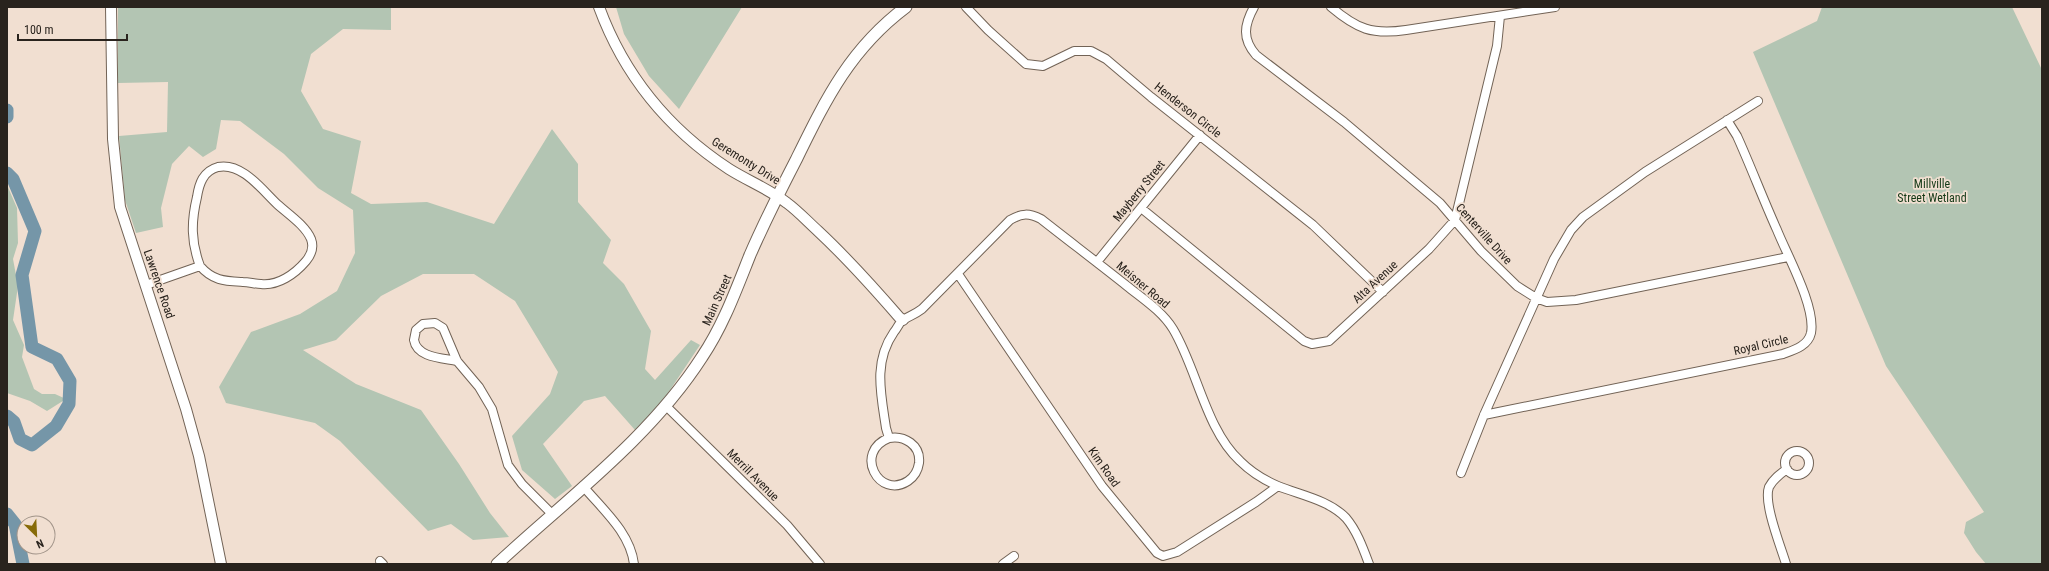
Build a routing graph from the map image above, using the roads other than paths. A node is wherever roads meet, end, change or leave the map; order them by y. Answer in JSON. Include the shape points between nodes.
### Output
{"nodes":[{"id":1,"x":111,"y":7,"type":"edge"},
{"id":2,"x":599,"y":7,"type":"edge"},
{"id":3,"x":906,"y":7,"type":"edge"},
{"id":4,"x":966,"y":7,"type":"edge"},
{"id":5,"x":1254,"y":7,"type":"edge"},
{"id":6,"x":1331,"y":7,"type":"edge"},
{"id":7,"x":1555,"y":7,"type":"edge"},
{"id":8,"x":1500,"y":16,"type":"junction"},
{"id":9,"x":1758,"y":101,"type":"dead end"},
{"id":10,"x":1727,"y":120,"type":"junction"},
{"id":11,"x":1200,"y":135,"type":"junction"},
{"id":12,"x":777,"y":196,"type":"junction"},
{"id":13,"x":1141,"y":208,"type":"junction"},
{"id":14,"x":1455,"y":220,"type":"junction"},
{"id":15,"x":1788,"y":257,"type":"junction"},
{"id":16,"x":1097,"y":262,"type":"junction"},
{"id":17,"x":200,"y":266,"type":"junction"},
{"id":18,"x":958,"y":274,"type":"junction"},
{"id":19,"x":146,"y":285,"type":"junction"},
{"id":20,"x":1383,"y":292,"type":"junction"},
{"id":21,"x":1536,"y":298,"type":"junction"},
{"id":22,"x":903,"y":320,"type":"junction"},
{"id":23,"x":457,"y":361,"type":"junction"},
{"id":24,"x":666,"y":406,"type":"junction"},
{"id":25,"x":1484,"y":415,"type":"junction"},
{"id":26,"x":889,"y":438,"type":"junction"},
{"id":27,"x":1787,"y":469,"type":"dead end"},
{"id":28,"x":1461,"y":473,"type":"dead end"},
{"id":29,"x":583,"y":486,"type":"junction"},
{"id":30,"x":1278,"y":486,"type":"junction"},
{"id":31,"x":552,"y":514,"type":"junction"},
{"id":32,"x":1014,"y":556,"type":"dead end"},
{"id":33,"x":221,"y":564,"type":"edge"},
{"id":34,"x":497,"y":564,"type":"edge"},
{"id":35,"x":634,"y":564,"type":"edge"},
{"id":36,"x":820,"y":564,"type":"edge"},
{"id":37,"x":1003,"y":564,"type":"edge"},
{"id":38,"x":1369,"y":564,"type":"edge"},
{"id":39,"x":1786,"y":564,"type":"edge"}],
"edges":[{"from":1,"to":19,"type":"street","name":"Lawrence Road","via":[[112,105],[120,207]]},
{"from":2,"to":12,"type":"street","name":"Geremonty Drive","via":[[624,63],[648,98],[665,117],[718,161]]},
{"from":3,"to":12,"type":"main road","name":"Main Street","via":[[872,36],[846,69],[827,98]]},
{"from":4,"to":11,"type":"street","name":"Henderson Circle","via":[[992,35],[1026,64],[1044,66],[1074,51],[1091,51],[1106,59]]},
{"from":5,"to":14,"type":"street","name":"Centerville Drive","via":[[1247,22],[1245,36],[1256,55],[1362,136],[1443,206]]},
{"from":6,"to":8,"type":"street","via":[[1354,25],[1377,32]]},
{"from":7,"to":8,"type":"street"},
{"from":8,"to":14,"type":"street","name":"Alta Avenue","via":[[1497,46]]},
{"from":9,"to":10,"type":"street"},
{"from":10,"to":15,"type":"street","name":"Royal Circle","via":[[1737,136]]},
{"from":10,"to":21,"type":"street","via":[[1680,148],[1583,217],[1571,230],[1554,259]]},
{"from":11,"to":13,"type":"street","name":"Mayberry Street"},
{"from":11,"to":20,"type":"street","name":"Henderson Circle","via":[[1313,224]]},
{"from":12,"to":22,"type":"street","name":"Geremonty Drive","via":[[787,202],[843,255]]},
{"from":12,"to":24,"type":"main road","name":"Main Street","via":[[719,328],[704,356]]},
{"from":13,"to":16,"type":"street","name":"Mayberry Street"},
{"from":13,"to":20,"type":"street","name":"Alta Avenue","via":[[1290,330],[1312,344],[1329,341]]},
{"from":14,"to":20,"type":"street","name":"Alta Avenue","via":[[1437,241]]},
{"from":14,"to":21,"type":"street","name":"Centerville Drive","via":[[1510,281]]},
{"from":15,"to":21,"type":"street","name":"Centerville Drive","via":[[1576,300],[1552,302]]},
{"from":15,"to":25,"type":"street","name":"Royal Circle","via":[[1811,318],[1811,335],[1799,348],[1783,354]]},
{"from":16,"to":18,"type":"street","name":"Meisner Road","via":[[1041,219],[1026,214],[1010,220],[1002,227]]},
{"from":16,"to":30,"type":"street","name":"Meisner Road","via":[[1168,322],[1181,344],[1226,444],[1249,469]]},
{"from":17,"to":17,"type":"street","via":[[211,277],[222,281],[269,284],[286,278],[300,268],[311,254],[312,243],[303,228],[247,176],[234,168],[222,166],[210,170],[205,175],[198,193],[192,232]]},
{"from":17,"to":19,"type":"street"},
{"from":18,"to":22,"type":"street","name":"Meisner Road","via":[[922,309]]},
{"from":18,"to":30,"type":"street","name":"Kim Road","via":[[1102,486],[1157,553],[1163,556],[1177,552]]},
{"from":19,"to":33,"type":"street","name":"Lawrence Road","via":[[186,408]]},
{"from":21,"to":25,"type":"street"},
{"from":22,"to":26,"type":"street","via":[[886,346],[880,361],[884,414]]},
{"from":23,"to":23,"type":"street","via":[[420,351],[414,340],[418,328],[429,322],[441,326]]},
{"from":23,"to":31,"type":"street","via":[[479,387],[492,409],[505,456],[514,474]]},
{"from":24,"to":29,"type":"main road","name":"Main Street"},
{"from":24,"to":36,"type":"street","name":"Merrill Avenue","via":[[787,525]]},
{"from":25,"to":28,"type":"street"},
{"from":26,"to":26,"type":"street","via":[[899,437],[908,441],[915,448],[919,458],[916,473],[909,480],[899,484],[889,484],[880,479],[872,466],[876,446]]},
{"from":27,"to":39,"type":"street","via":[[1774,479],[1768,494],[1770,510]]},
{"from":29,"to":31,"type":"main road","name":"Main Street"},
{"from":29,"to":35,"type":"street","via":[[624,536],[632,552]]},
{"from":30,"to":38,"type":"street","name":"Meisner Road","via":[[1324,503],[1342,514],[1355,531]]},
{"from":31,"to":34,"type":"main road","name":"Main Street"},
{"from":32,"to":37,"type":"street"}]}
